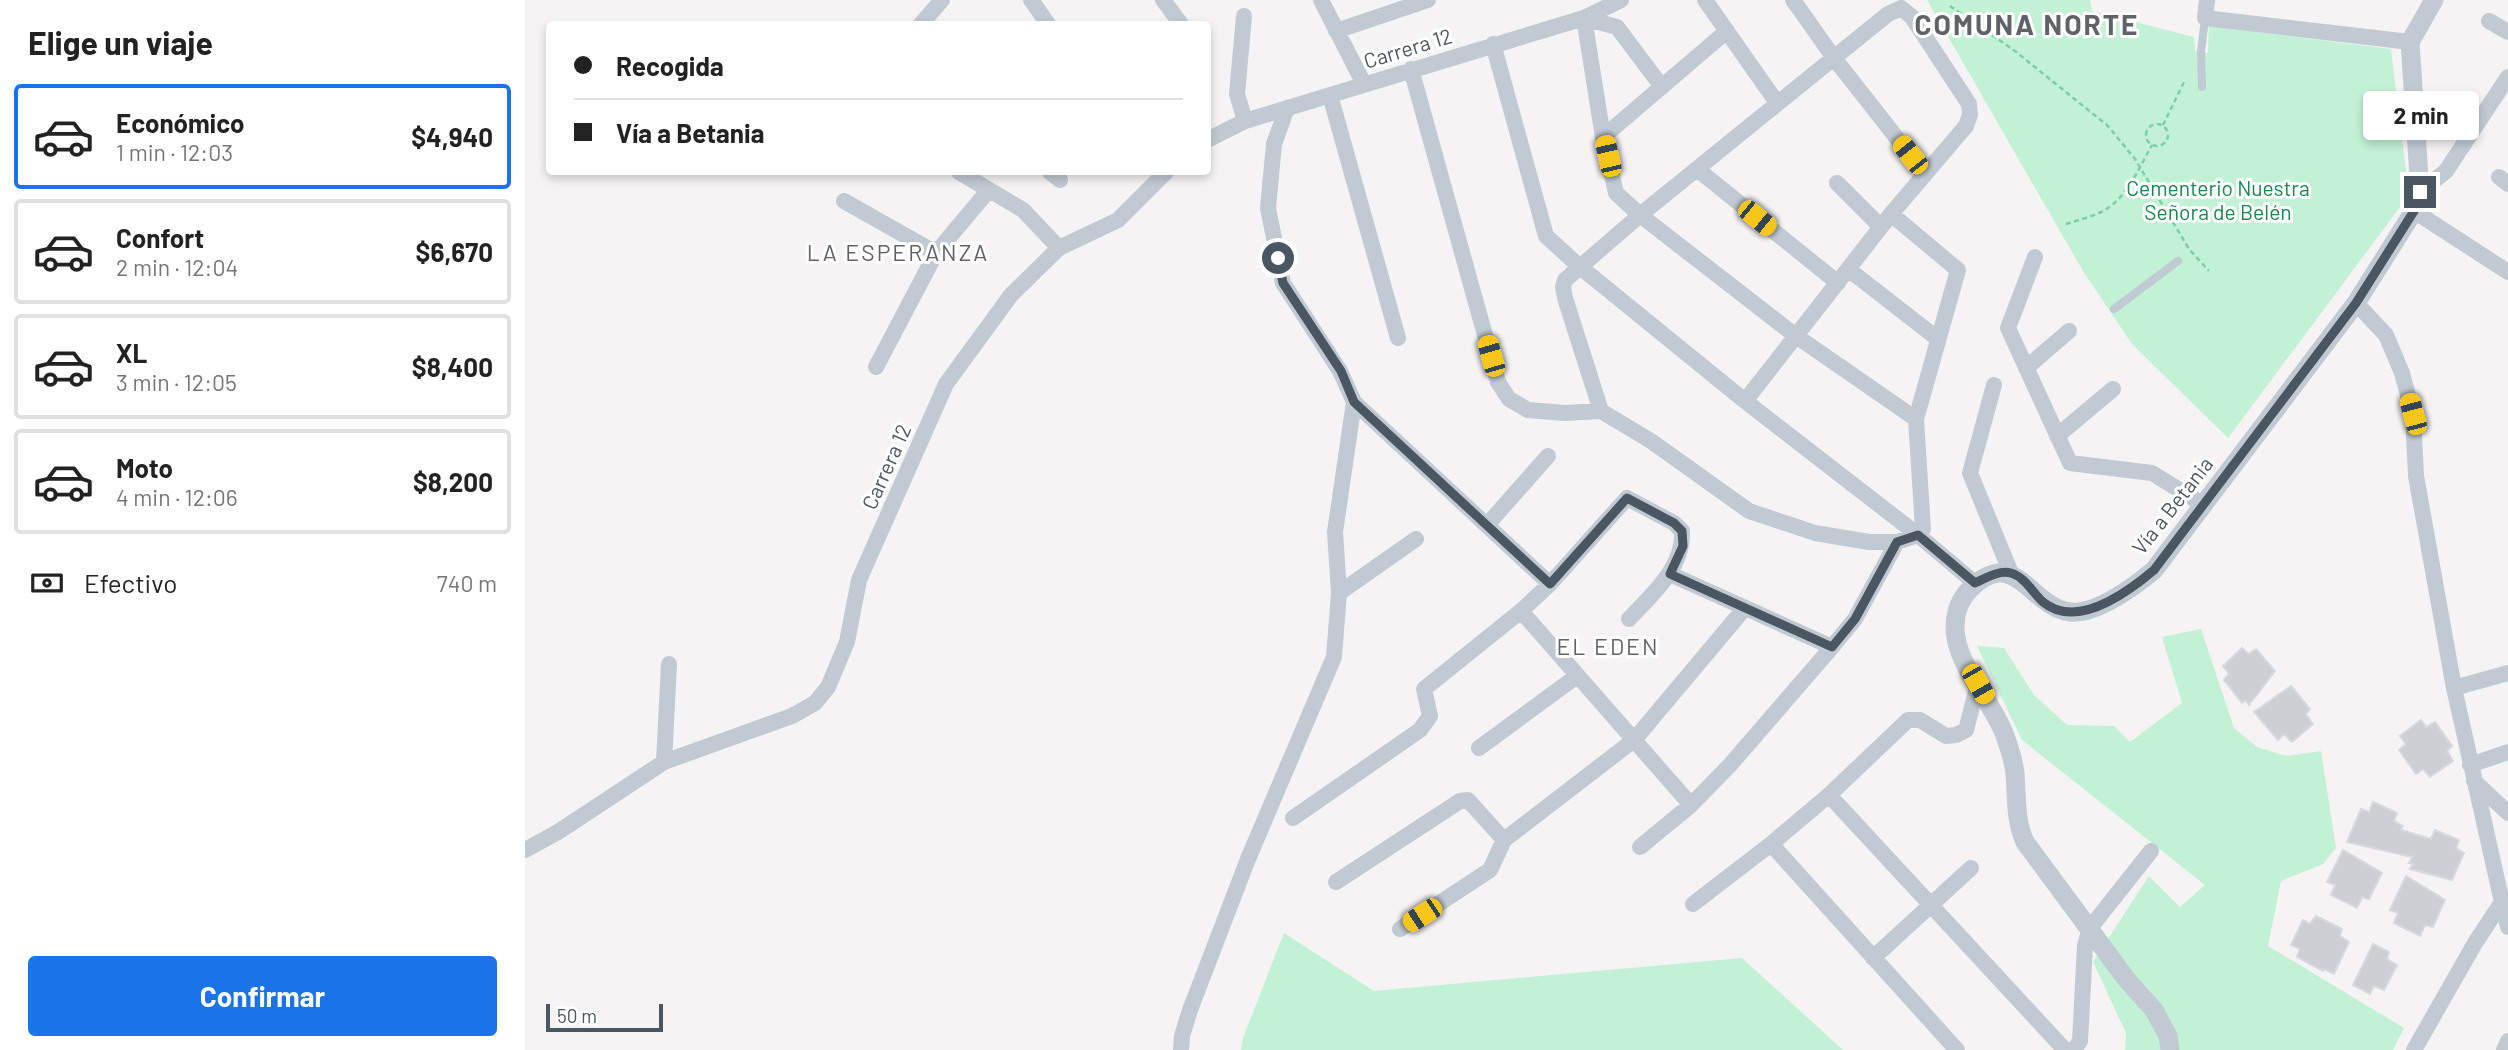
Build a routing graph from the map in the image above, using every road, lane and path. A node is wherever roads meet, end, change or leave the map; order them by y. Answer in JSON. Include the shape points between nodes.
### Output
{"nodes":[{"id":1,"x":942,"y":0,"type":"edge"},
{"id":2,"x":1031,"y":0,"type":"edge"},
{"id":3,"x":1163,"y":0,"type":"edge"},
{"id":4,"x":1321,"y":0,"type":"edge"},
{"id":5,"x":1428,"y":0,"type":"edge"},
{"id":6,"x":1621,"y":0,"type":"edge"},
{"id":7,"x":1705,"y":0,"type":"edge"},
{"id":8,"x":1793,"y":0,"type":"edge"},
{"id":9,"x":2207,"y":0,"type":"edge"},
{"id":10,"x":2434,"y":0,"type":"edge"},
{"id":11,"x":1950,"y":6,"type":"dead end"},
{"id":12,"x":1883,"y":7,"type":"edge"},
{"id":13,"x":1244,"y":16,"type":"dead end"},
{"id":14,"x":1584,"y":18,"type":"junction"},
{"id":15,"x":2205,"y":19,"type":"junction"},
{"id":16,"x":924,"y":21,"type":"edge"},
{"id":17,"x":1042,"y":21,"type":"edge"},
{"id":18,"x":1179,"y":21,"type":"edge"},
{"id":19,"x":2489,"y":21,"type":"dead end"},
{"id":20,"x":1336,"y":31,"type":"junction"},
{"id":21,"x":1727,"y":31,"type":"junction"},
{"id":22,"x":2508,"y":32,"type":"edge"},
{"id":23,"x":2410,"y":42,"type":"junction"},
{"id":24,"x":1493,"y":44,"type":"junction"},
{"id":25,"x":1834,"y":58,"type":"junction"},
{"id":26,"x":1411,"y":69,"type":"junction"},
{"id":27,"x":2184,"y":82,"type":"dead end"},
{"id":28,"x":2507,"y":82,"type":"edge"},
{"id":29,"x":1364,"y":84,"type":"junction"},
{"id":30,"x":1661,"y":87,"type":"junction"},
{"id":31,"x":2202,"y":87,"type":"dead end"},
{"id":32,"x":1330,"y":95,"type":"junction"},
{"id":33,"x":1777,"y":103,"type":"junction"},
{"id":34,"x":1287,"y":108,"type":"junction"},
{"id":35,"x":1245,"y":121,"type":"junction"},
{"id":36,"x":2163,"y":125,"type":"junction"},
{"id":37,"x":1603,"y":137,"type":"junction"},
{"id":38,"x":1211,"y":138,"type":"edge"},
{"id":39,"x":2152,"y":145,"type":"junction"},
{"id":40,"x":1697,"y":170,"type":"junction"},
{"id":41,"x":1925,"y":174,"type":"junction"},
{"id":42,"x":964,"y":175,"type":"edge"},
{"id":43,"x":1162,"y":175,"type":"edge"},
{"id":44,"x":1837,"y":183,"type":"dead end"},
{"id":45,"x":988,"y":191,"type":"junction"},
{"id":46,"x":2420,"y":192,"type":"junction"},
{"id":47,"x":844,"y":201,"type":"dead end"},
{"id":48,"x":2414,"y":211,"type":"junction"},
{"id":49,"x":1640,"y":215,"type":"junction"},
{"id":50,"x":1886,"y":221,"type":"junction"},
{"id":51,"x":2066,"y":224,"type":"dead end"},
{"id":52,"x":1059,"y":248,"type":"junction"},
{"id":53,"x":936,"y":253,"type":"junction"},
{"id":54,"x":2035,"y":257,"type":"dead end"},
{"id":55,"x":2178,"y":261,"type":"dead end"},
{"id":56,"x":1579,"y":266,"type":"junction"},
{"id":57,"x":1848,"y":269,"type":"junction"},
{"id":58,"x":2209,"y":271,"type":"dead end"},
{"id":59,"x":2508,"y":272,"type":"edge"},
{"id":60,"x":1837,"y":283,"type":"junction"},
{"id":61,"x":2356,"y":303,"type":"junction"},
{"id":62,"x":2113,"y":309,"type":"dead end"},
{"id":63,"x":2069,"y":331,"type":"dead end"},
{"id":64,"x":1796,"y":336,"type":"junction"},
{"id":65,"x":1398,"y":338,"type":"dead end"},
{"id":66,"x":1938,"y":339,"type":"junction"},
{"id":67,"x":876,"y":367,"type":"dead end"},
{"id":68,"x":2026,"y":368,"type":"junction"},
{"id":69,"x":1994,"y":386,"type":"dead end"},
{"id":70,"x":2113,"y":388,"type":"dead end"},
{"id":71,"x":1745,"y":401,"type":"junction"},
{"id":72,"x":1354,"y":402,"type":"junction"},
{"id":73,"x":1601,"y":411,"type":"junction"},
{"id":74,"x":1916,"y":419,"type":"junction"},
{"id":75,"x":2057,"y":436,"type":"junction"},
{"id":76,"x":1548,"y":456,"type":"dead end"},
{"id":77,"x":2204,"y":505,"type":"junction"},
{"id":78,"x":1487,"y":525,"type":"junction"},
{"id":79,"x":1918,"y":535,"type":"junction"},
{"id":80,"x":1416,"y":539,"type":"dead end"},
{"id":81,"x":1897,"y":542,"type":"junction"},
{"id":82,"x":2011,"y":573,"type":"junction"},
{"id":83,"x":1670,"y":574,"type":"junction"},
{"id":84,"x":1975,"y":583,"type":"junction"},
{"id":85,"x":1550,"y":584,"type":"junction"},
{"id":86,"x":1339,"y":593,"type":"junction"},
{"id":87,"x":1744,"y":609,"type":"junction"},
{"id":88,"x":1521,"y":611,"type":"junction"},
{"id":89,"x":1629,"y":619,"type":"dead end"},
{"id":90,"x":1832,"y":647,"type":"junction"},
{"id":91,"x":669,"y":664,"type":"dead end"},
{"id":92,"x":2508,"y":673,"type":"edge"},
{"id":93,"x":1577,"y":676,"type":"junction"},
{"id":94,"x":1978,"y":684,"type":"junction"},
{"id":95,"x":2454,"y":688,"type":"junction"},
{"id":96,"x":1634,"y":740,"type":"junction"},
{"id":97,"x":1479,"y":748,"type":"dead end"},
{"id":98,"x":2508,"y":752,"type":"edge"},
{"id":99,"x":664,"y":762,"type":"junction"},
{"id":100,"x":2470,"y":765,"type":"junction"},
{"id":101,"x":2474,"y":781,"type":"junction"},
{"id":102,"x":1829,"y":795,"type":"junction"},
{"id":103,"x":1691,"y":806,"type":"junction"},
{"id":104,"x":2508,"y":813,"type":"edge"},
{"id":105,"x":1293,"y":818,"type":"dead end"},
{"id":106,"x":1504,"y":840,"type":"junction"},
{"id":107,"x":1771,"y":844,"type":"junction"},
{"id":108,"x":1640,"y":847,"type":"dead end"},
{"id":109,"x":525,"y":850,"type":"edge"},
{"id":110,"x":2151,"y":851,"type":"dead end"},
{"id":111,"x":2491,"y":859,"type":"junction"},
{"id":112,"x":1971,"y":868,"type":"dead end"},
{"id":113,"x":2508,"y":875,"type":"edge"},
{"id":114,"x":1336,"y":882,"type":"dead end"},
{"id":115,"x":2502,"y":902,"type":"junction"},
{"id":116,"x":1693,"y":904,"type":"dead end"},
{"id":117,"x":1930,"y":905,"type":"junction"},
{"id":118,"x":2508,"y":927,"type":"edge"},
{"id":119,"x":2090,"y":928,"type":"junction"},
{"id":120,"x":1399,"y":929,"type":"dead end"},
{"id":121,"x":1873,"y":958,"type":"junction"},
{"id":122,"x":2508,"y":1041,"type":"edge"},
{"id":123,"x":1181,"y":1050,"type":"edge"},
{"id":124,"x":1957,"y":1050,"type":"edge"},
{"id":125,"x":2065,"y":1050,"type":"edge"},
{"id":126,"x":2074,"y":1050,"type":"edge"},
{"id":127,"x":2169,"y":1050,"type":"edge"},
{"id":128,"x":2414,"y":1050,"type":"edge"},
{"id":129,"x":2504,"y":1050,"type":"edge"}],
"edges":[{"from":1,"to":16,"type":"street"},
{"from":2,"to":17,"type":"street"},
{"from":3,"to":18,"type":"street"},
{"from":4,"to":20,"type":"street"},
{"from":5,"to":20,"type":"street"},
{"from":6,"to":14,"type":"street","name":"Carrera 12"},
{"from":7,"to":21,"type":"street"},
{"from":8,"to":25,"type":"street"},
{"from":9,"to":15,"type":"street"},
{"from":10,"to":23,"type":"street"},
{"from":11,"to":58,"type":"path","via":[[2108,126]]},
{"from":12,"to":25,"type":"street"},
{"from":12,"to":41,"type":"street","via":[[1901,8],[1912,17],[1969,104],[1966,126]]},
{"from":13,"to":35,"type":"street","via":[[1237,94]]},
{"from":14,"to":24,"type":"street","name":"Carrera 12"},
{"from":14,"to":30,"type":"street","via":[[1618,27]]},
{"from":14,"to":37,"type":"street"},
{"from":15,"to":23,"type":"street"},
{"from":15,"to":31,"type":"lane"},
{"from":19,"to":22,"type":"street"},
{"from":20,"to":29,"type":"street"},
{"from":21,"to":30,"type":"street"},
{"from":21,"to":33,"type":"street"},
{"from":23,"to":46,"type":"street","name":"Vía a Betania"},
{"from":24,"to":26,"type":"street","name":"Carrera 12"},
{"from":24,"to":56,"type":"street","via":[[1546,236]]},
{"from":25,"to":33,"type":"street"},
{"from":25,"to":41,"type":"street"},
{"from":26,"to":29,"type":"street","name":"Carrera 12"},
{"from":26,"to":73,"type":"street","via":[[1499,382],[1509,399],[1528,410]]},
{"from":27,"to":36,"type":"path"},
{"from":28,"to":46,"type":"street","via":[[2446,171]]},
{"from":29,"to":32,"type":"street","name":"Carrera 12"},
{"from":30,"to":37,"type":"street"},
{"from":32,"to":34,"type":"street","name":"Carrera 12"},
{"from":32,"to":65,"type":"street"},
{"from":33,"to":40,"type":"street"},
{"from":34,"to":35,"type":"street","name":"Carrera 12"},
{"from":34,"to":72,"type":"street","via":[[1274,144],[1268,208],[1283,283],[1341,371]]},
{"from":35,"to":38,"type":"street","name":"Carrera 12"},
{"from":36,"to":39,"type":"path","via":[[2167,141]]},
{"from":36,"to":39,"type":"path","via":[[2152,124],[2147,130]]},
{"from":37,"to":49,"type":"street","via":[[1616,192]]},
{"from":39,"to":51,"type":"path","via":[[2118,200],[2102,212]]},
{"from":40,"to":49,"type":"street"},
{"from":40,"to":60,"type":"street"},
{"from":41,"to":50,"type":"street"},
{"from":42,"to":45,"type":"street"},
{"from":43,"to":52,"type":"street","name":"Carrera 12","via":[[1118,220]]},
{"from":44,"to":50,"type":"street"},
{"from":45,"to":52,"type":"street","via":[[1023,210]]},
{"from":45,"to":53,"type":"street"},
{"from":46,"to":48,"type":"street","name":"Vía a Betania"},
{"from":47,"to":53,"type":"street"},
{"from":48,"to":59,"type":"street"},
{"from":48,"to":61,"type":"street","name":"Vía a Betania"},
{"from":49,"to":56,"type":"street"},
{"from":49,"to":64,"type":"street"},
{"from":50,"to":57,"type":"street"},
{"from":50,"to":66,"type":"street","via":[[1958,270]]},
{"from":52,"to":99,"type":"street","name":"Carrera 12","via":[[1011,295],[946,384],[859,579],[847,642],[828,687],[815,703],[792,716]]},
{"from":53,"to":67,"type":"street"},
{"from":54,"to":68,"type":"street","via":[[2008,328]]},
{"from":55,"to":62,"type":"lane"},
{"from":56,"to":71,"type":"street"},
{"from":56,"to":73,"type":"street","via":[[1563,287]]},
{"from":57,"to":60,"type":"street"},
{"from":57,"to":66,"type":"street"},
{"from":60,"to":64,"type":"street"},
{"from":61,"to":77,"type":"street","name":"Vía a Betania"},
{"from":61,"to":95,"type":"street","via":[[2386,335],[2413,414],[2416,476]]},
{"from":63,"to":68,"type":"street"},
{"from":64,"to":71,"type":"street"},
{"from":64,"to":74,"type":"street"},
{"from":66,"to":74,"type":"street"},
{"from":68,"to":75,"type":"street"},
{"from":69,"to":82,"type":"street","via":[[1970,473]]},
{"from":70,"to":75,"type":"street"},
{"from":71,"to":79,"type":"street"},
{"from":72,"to":78,"type":"street"},
{"from":72,"to":86,"type":"street","via":[[1335,533]]},
{"from":73,"to":81,"type":"street","via":[[1651,440],[1749,511],[1815,533]]},
{"from":74,"to":79,"type":"street","via":[[1924,523]]},
{"from":75,"to":77,"type":"street","via":[[2070,463],[2152,473]]},
{"from":76,"to":78,"type":"street"},
{"from":77,"to":82,"type":"street","name":"Vía a Betania","via":[[2154,570],[2117,597],[2085,610],[2054,608]]},
{"from":78,"to":85,"type":"street"},
{"from":79,"to":81,"type":"street"},
{"from":79,"to":84,"type":"street"},
{"from":80,"to":86,"type":"street"},
{"from":81,"to":90,"type":"street","via":[[1855,619]]},
{"from":82,"to":84,"type":"street","via":[[1993,574]]},
{"from":83,"to":85,"type":"street","via":[[1683,546],[1682,531],[1627,498]]},
{"from":83,"to":87,"type":"street"},
{"from":83,"to":89,"type":"street"},
{"from":84,"to":94,"type":"street","via":[[1955,615],[1963,661]]},
{"from":85,"to":88,"type":"street"},
{"from":86,"to":123,"type":"street","via":[[1334,657],[1248,859],[1190,1010]]},
{"from":87,"to":90,"type":"street"},
{"from":87,"to":96,"type":"street"},
{"from":88,"to":93,"type":"street"},
{"from":88,"to":105,"type":"street","via":[[1424,689],[1430,716],[1420,730]]},
{"from":90,"to":103,"type":"street"},
{"from":91,"to":99,"type":"street"},
{"from":92,"to":95,"type":"street"},
{"from":93,"to":96,"type":"street"},
{"from":93,"to":97,"type":"street"},
{"from":94,"to":102,"type":"street","via":[[1966,730],[1947,736],[1920,720],[1908,720]]},
{"from":94,"to":119,"type":"street","via":[[2012,757],[2019,829]]},
{"from":95,"to":100,"type":"street"},
{"from":96,"to":103,"type":"street"},
{"from":96,"to":106,"type":"street"},
{"from":98,"to":100,"type":"street"},
{"from":99,"to":109,"type":"street","name":"Carrera 12"},
{"from":100,"to":101,"type":"street"},
{"from":101,"to":104,"type":"street"},
{"from":101,"to":111,"type":"street","via":[[2475,814]]},
{"from":102,"to":107,"type":"street"},
{"from":102,"to":117,"type":"street"},
{"from":103,"to":108,"type":"street"},
{"from":106,"to":114,"type":"street","via":[[1468,800],[1460,801]]},
{"from":106,"to":120,"type":"street","via":[[1490,870]]},
{"from":107,"to":116,"type":"street"},
{"from":107,"to":121,"type":"street"},
{"from":110,"to":119,"type":"street"},
{"from":111,"to":113,"type":"street"},
{"from":111,"to":115,"type":"street"},
{"from":112,"to":117,"type":"street"},
{"from":115,"to":118,"type":"street"},
{"from":115,"to":128,"type":"street"},
{"from":117,"to":121,"type":"street"},
{"from":117,"to":125,"type":"street"},
{"from":119,"to":126,"type":"street","via":[[2080,1041]]},
{"from":119,"to":127,"type":"street","via":[[2154,1010],[2168,1036]]},
{"from":121,"to":124,"type":"street"},
{"from":122,"to":129,"type":"street"}]}
